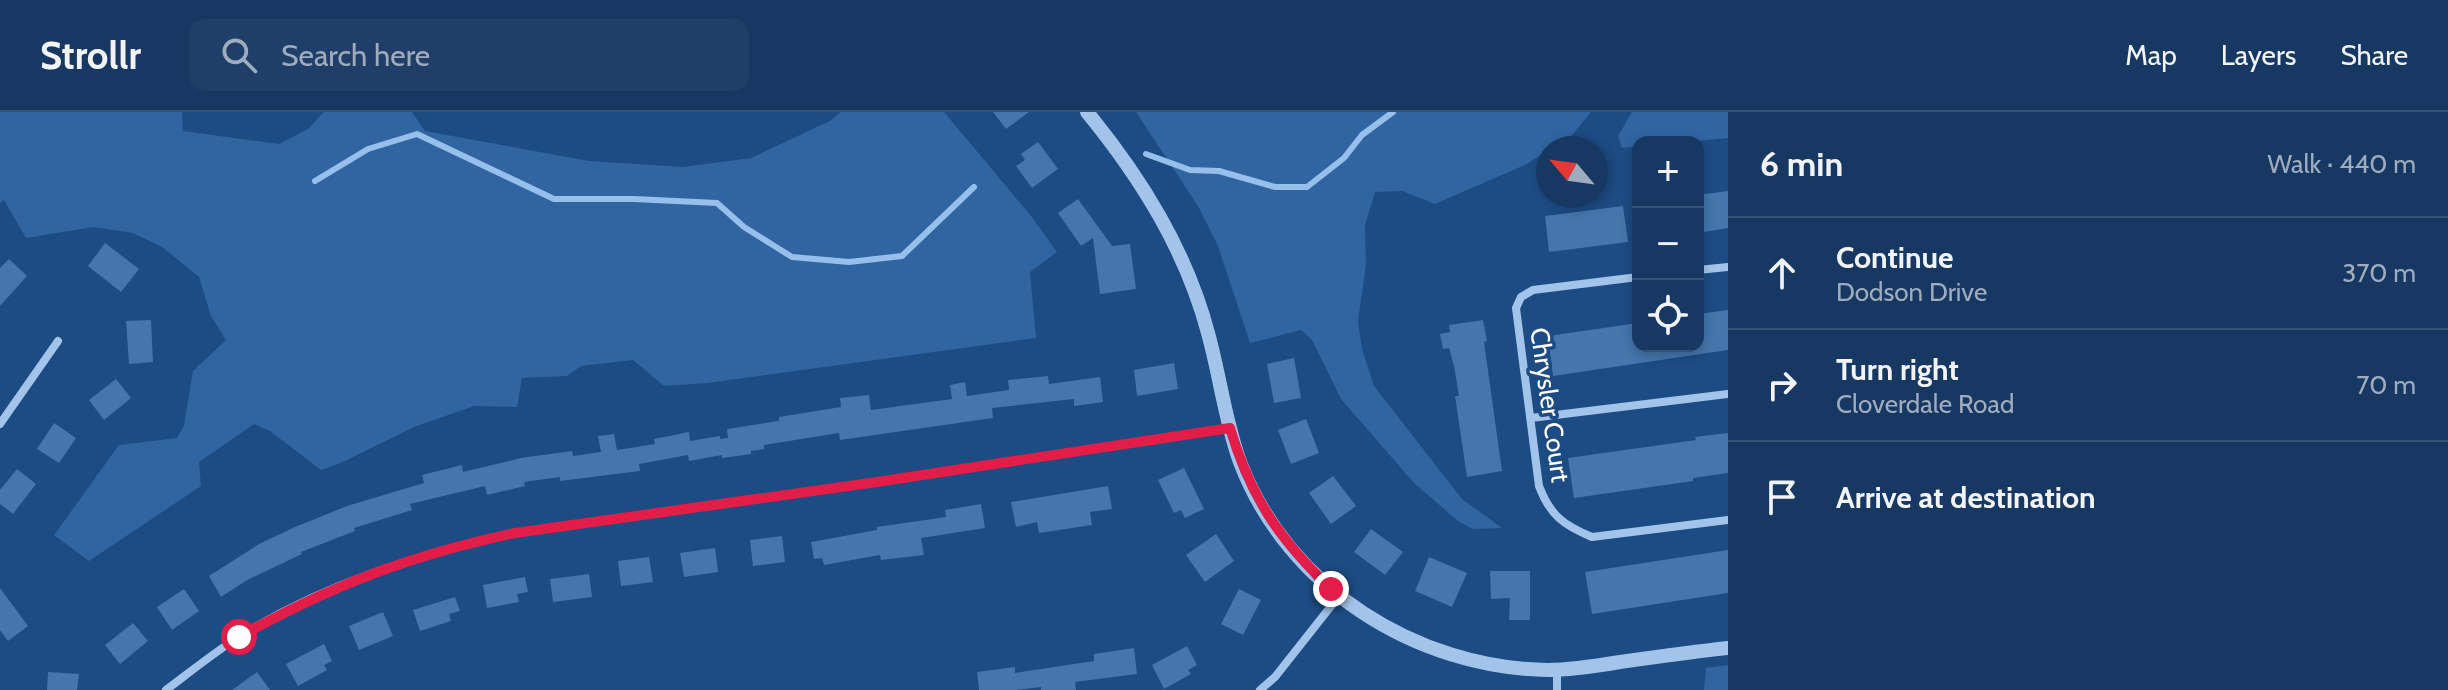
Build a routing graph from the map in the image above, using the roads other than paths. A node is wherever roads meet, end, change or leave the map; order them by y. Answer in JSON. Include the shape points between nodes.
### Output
{"nodes":[{"id":1,"x":1087,"y":112,"type":"edge"},
{"id":2,"x":1728,"y":267,"type":"edge"},
{"id":3,"x":1704,"y":269,"type":"edge"},
{"id":4,"x":1632,"y":278,"type":"edge"},
{"id":5,"x":58,"y":341,"type":"dead end"},
{"id":6,"x":1728,"y":394,"type":"edge"},
{"id":7,"x":1531,"y":418,"type":"junction"},
{"id":8,"x":0,"y":424,"type":"edge"},
{"id":9,"x":1230,"y":428,"type":"junction"},
{"id":10,"x":1728,"y":520,"type":"edge"},
{"id":11,"x":1339,"y":596,"type":"junction"},
{"id":12,"x":1728,"y":648,"type":"edge"},
{"id":13,"x":1557,"y":669,"type":"junction"},
{"id":14,"x":166,"y":690,"type":"edge"},
{"id":15,"x":1260,"y":690,"type":"edge"},
{"id":16,"x":1557,"y":690,"type":"edge"}],
"edges":[{"from":1,"to":9,"type":"street","via":[[1152,203],[1184,263],[1208,334]]},
{"from":2,"to":3,"type":"street"},
{"from":4,"to":7,"type":"street","name":"Chrysler Court","via":[[1533,290],[1521,297],[1516,308]]},
{"from":5,"to":8,"type":"street"},
{"from":6,"to":7,"type":"street"},
{"from":7,"to":10,"type":"street","name":"Chrysler Court","via":[[1539,486],[1547,507],[1573,529],[1592,537]]},
{"from":9,"to":11,"type":"street","via":[[1240,462],[1276,530]]},
{"from":9,"to":14,"type":"street","via":[[457,545],[400,562],[291,608],[239,637]]},
{"from":11,"to":13,"type":"street","via":[[1430,648],[1506,667]]},
{"from":11,"to":15,"type":"street"},
{"from":12,"to":13,"type":"street"},
{"from":13,"to":16,"type":"street"}]}
